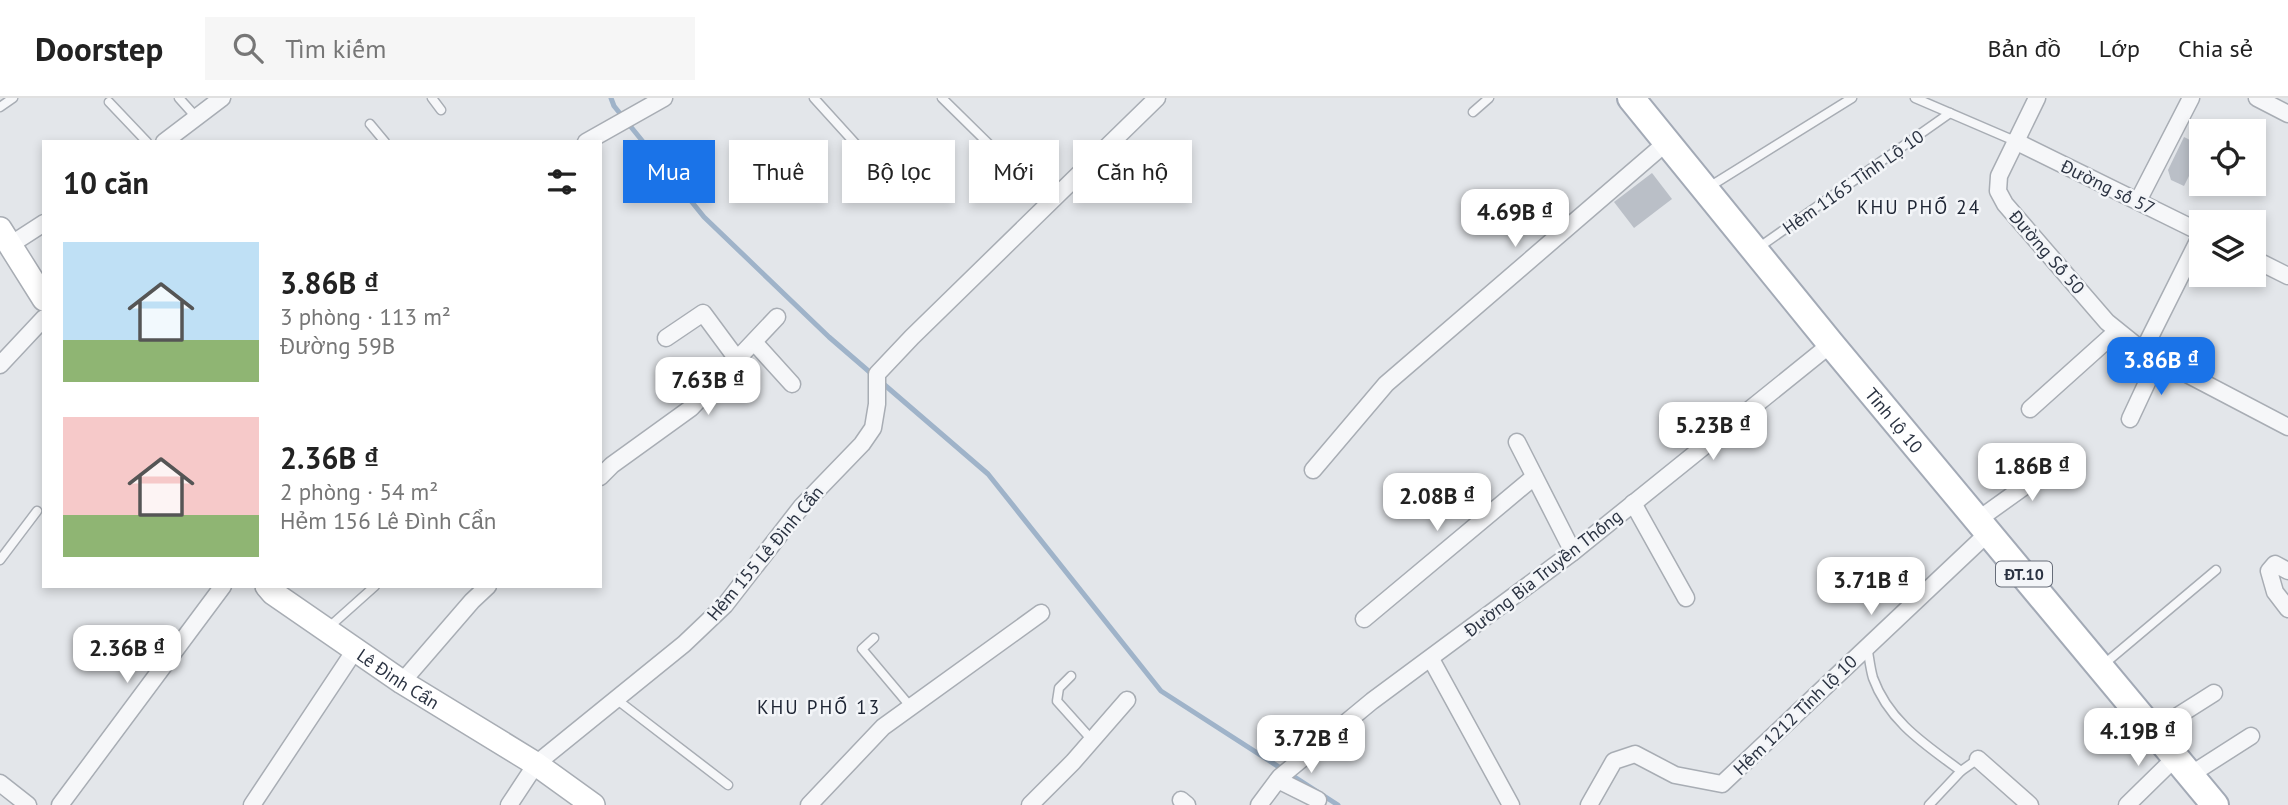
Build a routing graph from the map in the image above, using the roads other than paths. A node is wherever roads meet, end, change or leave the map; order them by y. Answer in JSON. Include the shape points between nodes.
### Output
{"nodes":[{"id":1,"x":13,"y":98,"type":"edge"},
{"id":2,"x":179,"y":98,"type":"edge"},
{"id":3,"x":222,"y":98,"type":"edge"},
{"id":4,"x":432,"y":98,"type":"edge"},
{"id":5,"x":664,"y":98,"type":"edge"},
{"id":6,"x":814,"y":98,"type":"edge"},
{"id":7,"x":942,"y":98,"type":"edge"},
{"id":8,"x":1157,"y":98,"type":"edge"},
{"id":9,"x":1489,"y":98,"type":"edge"},
{"id":10,"x":1631,"y":98,"type":"edge"},
{"id":11,"x":1852,"y":98,"type":"edge"},
{"id":12,"x":1914,"y":98,"type":"edge"},
{"id":13,"x":2037,"y":98,"type":"edge"},
{"id":14,"x":2191,"y":98,"type":"edge"},
{"id":15,"x":2257,"y":98,"type":"edge"},
{"id":16,"x":109,"y":102,"type":"dead end"},
{"id":17,"x":0,"y":107,"type":"edge"},
{"id":18,"x":441,"y":110,"type":"dead end"},
{"id":19,"x":1473,"y":112,"type":"dead end"},
{"id":20,"x":1950,"y":113,"type":"junction"},
{"id":21,"x":2288,"y":114,"type":"edge"},
{"id":22,"x":196,"y":117,"type":"junction"},
{"id":23,"x":370,"y":124,"type":"dead end"},
{"id":24,"x":145,"y":140,"type":"edge"},
{"id":25,"x":167,"y":140,"type":"edge"},
{"id":26,"x":383,"y":140,"type":"edge"},
{"id":27,"x":589,"y":140,"type":"edge"},
{"id":28,"x":852,"y":140,"type":"edge"},
{"id":29,"x":2015,"y":141,"type":"junction"},
{"id":30,"x":1667,"y":142,"type":"junction"},
{"id":31,"x":1706,"y":189,"type":"junction"},
{"id":32,"x":2138,"y":201,"type":"junction"},
{"id":33,"x":1051,"y":204,"type":"junction"},
{"id":34,"x":42,"y":224,"type":"edge"},
{"id":35,"x":2189,"y":226,"type":"edge"},
{"id":36,"x":5,"y":237,"type":"edge"},
{"id":37,"x":1755,"y":250,"type":"junction"},
{"id":38,"x":2189,"y":264,"type":"edge"},
{"id":39,"x":2266,"y":265,"type":"edge"},
{"id":40,"x":2288,"y":276,"type":"edge"},
{"id":41,"x":42,"y":296,"type":"edge"},
{"id":42,"x":777,"y":317,"type":"dead end"},
{"id":43,"x":42,"y":320,"type":"edge"},
{"id":44,"x":2117,"y":331,"type":"junction"},
{"id":45,"x":666,"y":338,"type":"dead end"},
{"id":46,"x":754,"y":342,"type":"junction"},
{"id":47,"x":1831,"y":344,"type":"junction"},
{"id":48,"x":2151,"y":355,"type":"junction"},
{"id":49,"x":737,"y":359,"type":"junction"},
{"id":50,"x":0,"y":365,"type":"edge"},
{"id":51,"x":792,"y":384,"type":"dead end"},
{"id":52,"x":2030,"y":409,"type":"dead end"},
{"id":53,"x":2130,"y":419,"type":"dead end"},
{"id":54,"x":2288,"y":427,"type":"edge"},
{"id":55,"x":1517,"y":442,"type":"dead end"},
{"id":56,"x":2064,"y":458,"type":"dead end"},
{"id":57,"x":1313,"y":470,"type":"dead end"},
{"id":58,"x":602,"y":475,"type":"edge"},
{"id":59,"x":1534,"y":477,"type":"junction"},
{"id":60,"x":1633,"y":503,"type":"junction"},
{"id":61,"x":37,"y":511,"type":"dead end"},
{"id":62,"x":1984,"y":526,"type":"junction"},
{"id":63,"x":1573,"y":552,"type":"junction"},
{"id":64,"x":0,"y":560,"type":"edge"},
{"id":65,"x":2216,"y":570,"type":"dead end"},
{"id":66,"x":2288,"y":571,"type":"edge"},
{"id":67,"x":222,"y":588,"type":"edge"},
{"id":68,"x":269,"y":588,"type":"edge"},
{"id":69,"x":373,"y":588,"type":"edge"},
{"id":70,"x":486,"y":588,"type":"edge"},
{"id":71,"x":1686,"y":598,"type":"dead end"},
{"id":72,"x":2288,"y":609,"type":"edge"},
{"id":73,"x":1041,"y":613,"type":"dead end"},
{"id":74,"x":1364,"y":618,"type":"dead end"},
{"id":75,"x":326,"y":630,"type":"junction"},
{"id":76,"x":874,"y":638,"type":"dead end"},
{"id":77,"x":1867,"y":646,"type":"junction"},
{"id":78,"x":355,"y":650,"type":"junction"},
{"id":79,"x":1431,"y":659,"type":"junction"},
{"id":80,"x":2100,"y":667,"type":"junction"},
{"id":81,"x":1070,"y":676,"type":"dead end"},
{"id":82,"x":402,"y":682,"type":"junction"},
{"id":83,"x":2214,"y":693,"type":"dead end"},
{"id":84,"x":616,"y":699,"type":"junction"},
{"id":85,"x":1127,"y":700,"type":"dead end"},
{"id":86,"x":910,"y":706,"type":"junction"},
{"id":87,"x":2154,"y":731,"type":"junction"},
{"id":88,"x":2252,"y":736,"type":"dead end"},
{"id":89,"x":1092,"y":740,"type":"junction"},
{"id":90,"x":1978,"y":759,"type":"joint"},
{"id":91,"x":536,"y":764,"type":"junction"},
{"id":92,"x":2183,"y":766,"type":"junction"},
{"id":93,"x":1961,"y":771,"type":"junction"},
{"id":94,"x":1279,"y":779,"type":"junction"},
{"id":95,"x":728,"y":785,"type":"dead end"},
{"id":96,"x":3,"y":793,"type":"edge"},
{"id":97,"x":1318,"y":800,"type":"dead end"},
{"id":98,"x":28,"y":805,"type":"edge"},
{"id":99,"x":60,"y":805,"type":"edge"},
{"id":100,"x":252,"y":805,"type":"edge"},
{"id":101,"x":509,"y":805,"type":"edge"},
{"id":102,"x":593,"y":805,"type":"edge"},
{"id":103,"x":808,"y":805,"type":"edge"},
{"id":104,"x":1030,"y":805,"type":"edge"},
{"id":105,"x":1259,"y":805,"type":"edge"},
{"id":106,"x":1511,"y":805,"type":"edge"},
{"id":107,"x":1589,"y":805,"type":"edge"},
{"id":108,"x":1929,"y":805,"type":"edge"},
{"id":109,"x":2030,"y":805,"type":"edge"},
{"id":110,"x":2127,"y":805,"type":"edge"},
{"id":111,"x":2214,"y":805,"type":"edge"}],
"edges":[{"from":1,"to":17,"type":"lane"},
{"from":2,"to":22,"type":"lane"},
{"from":3,"to":22,"type":"street"},
{"from":4,"to":18,"type":"lane"},
{"from":5,"to":27,"type":"street"},
{"from":6,"to":28,"type":"lane"},
{"from":7,"to":33,"type":"lane"},
{"from":8,"to":33,"type":"street","name":"Hẻm 155 Lê Đình Cẩn"},
{"from":9,"to":19,"type":"lane"},
{"from":10,"to":30,"type":"main road","name":"Tỉnh lộ 10","number":"ĐT.10"},
{"from":11,"to":31,"type":"lane"},
{"from":12,"to":20,"type":"lane"},
{"from":13,"to":29,"type":"street","name":"Đường Số 50"},
{"from":14,"to":32,"type":"street"},
{"from":15,"to":21,"type":"street"},
{"from":16,"to":24,"type":"lane"},
{"from":20,"to":29,"type":"lane"},
{"from":20,"to":37,"type":"lane","name":"Hẻm 1165 Tỉnh Lộ 10"},
{"from":22,"to":25,"type":"street"},
{"from":23,"to":26,"type":"lane"},
{"from":29,"to":32,"type":"street","name":"Đường số 57"},
{"from":29,"to":44,"type":"street","name":"Đường Số 50","via":[[1999,176],[2000,197]]},
{"from":30,"to":31,"type":"main road","name":"Tỉnh lộ 10","number":"ĐT.10"},
{"from":30,"to":57,"type":"street","via":[[1386,384]]},
{"from":31,"to":37,"type":"main road","name":"Tỉnh lộ 10","number":"ĐT.10"},
{"from":32,"to":35,"type":"street","name":"Đường số 57"},
{"from":33,"to":84,"type":"street","name":"Hẻm 155 Lê Đình Cẩn","via":[[877,374],[873,428],[802,506],[725,605]]},
{"from":34,"to":36,"type":"street"},
{"from":36,"to":41,"type":"street"},
{"from":37,"to":47,"type":"main road","name":"Tỉnh lộ 10","number":"ĐT.10"},
{"from":38,"to":48,"type":"street"},
{"from":39,"to":40,"type":"street"},
{"from":42,"to":46,"type":"street"},
{"from":43,"to":50,"type":"street"},
{"from":44,"to":48,"type":"street","name":"Đường Số 50"},
{"from":44,"to":52,"type":"street"},
{"from":45,"to":49,"type":"street","via":[[703,313]]},
{"from":46,"to":49,"type":"street"},
{"from":46,"to":51,"type":"street"},
{"from":47,"to":60,"type":"street","name":"Đường Bia Truyền Thống"},
{"from":47,"to":62,"type":"main road","name":"Tỉnh lộ 10","number":"ĐT.10"},
{"from":48,"to":53,"type":"street"},
{"from":48,"to":54,"type":"street","name":"Đường Số 50"},
{"from":49,"to":58,"type":"street","via":[[691,408]]},
{"from":55,"to":59,"type":"street"},
{"from":56,"to":62,"type":"street","name":"Hẻm 1212 Tỉnh lộ 10"},
{"from":59,"to":63,"type":"street"},
{"from":59,"to":74,"type":"street"},
{"from":60,"to":63,"type":"street","name":"Đường Bia Truyền Thống"},
{"from":60,"to":71,"type":"street"},
{"from":61,"to":64,"type":"lane"},
{"from":62,"to":77,"type":"street","name":"Hẻm 1212 Tỉnh lộ 10"},
{"from":62,"to":80,"type":"main road","name":"Tỉnh lộ 10","number":"ĐT.10"},
{"from":63,"to":79,"type":"street","name":"Đường Bia Truyền Thống"},
{"from":65,"to":80,"type":"lane"},
{"from":66,"to":72,"type":"street","via":[[2274,564],[2269,571],[2275,592]]},
{"from":67,"to":99,"type":"street"},
{"from":68,"to":75,"type":"street","name":"Lê Đình Cẩn"},
{"from":69,"to":75,"type":"lane"},
{"from":70,"to":82,"type":"street"},
{"from":73,"to":86,"type":"street"},
{"from":75,"to":78,"type":"street","name":"Lê Đình Cẩn"},
{"from":76,"to":86,"type":"lane","via":[[862,649]]},
{"from":77,"to":93,"type":"lane","via":[[1873,677],[1888,707],[1908,731]]},
{"from":77,"to":107,"type":"street","name":"Hẻm 1212 Tỉnh lộ 10","via":[[1722,784],[1675,775],[1634,754],[1614,761]]},
{"from":78,"to":82,"type":"street","name":"Lê Đình Cẩn"},
{"from":78,"to":100,"type":"street"},
{"from":79,"to":94,"type":"street","name":"Đường Bia Truyền Thống","via":[[1372,701]]},
{"from":79,"to":106,"type":"street"},
{"from":80,"to":87,"type":"main road","name":"Tỉnh lộ 10","number":"ĐT.10"},
{"from":81,"to":89,"type":"lane","via":[[1059,688],[1057,701]]},
{"from":82,"to":91,"type":"street","name":"Lê Đình Cẩn"},
{"from":83,"to":87,"type":"street"},
{"from":84,"to":91,"type":"street","name":"Hẻm 155 Lê Đình Cẩn"},
{"from":84,"to":95,"type":"lane"},
{"from":85,"to":89,"type":"street"},
{"from":86,"to":103,"type":"street","via":[[883,727]]},
{"from":87,"to":92,"type":"main road","name":"Tỉnh lộ 10","number":"ĐT.10"},
{"from":88,"to":92,"type":"street"},
{"from":89,"to":104,"type":"street"},
{"from":90,"to":93,"type":"lane"},
{"from":90,"to":109,"type":"street"},
{"from":91,"to":101,"type":"street","name":"Hẻm 155 Lê Đình Cẩn"},
{"from":91,"to":102,"type":"street","name":"Lê Đình Cẩn"},
{"from":92,"to":110,"type":"street"},
{"from":92,"to":111,"type":"main road","name":"Tỉnh lộ 10","number":"ĐT.10"},
{"from":93,"to":108,"type":"lane"},
{"from":94,"to":97,"type":"street"},
{"from":94,"to":105,"type":"street","name":"Đường Bia Truyền Thống"},
{"from":96,"to":98,"type":"street"}]}
